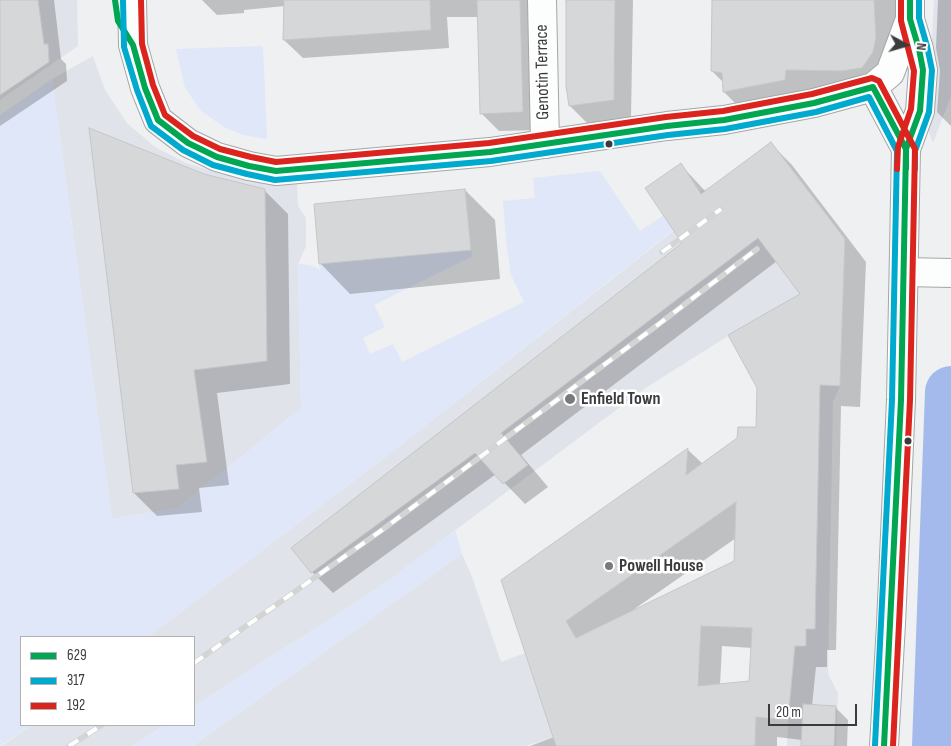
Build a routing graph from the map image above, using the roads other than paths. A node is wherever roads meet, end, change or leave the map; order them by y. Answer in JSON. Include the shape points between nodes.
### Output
{"nodes":[{"id":1,"x":115,"y":0,"type":"edge"},
{"id":2,"x":132,"y":0,"type":"edge"},
{"id":3,"x":542,"y":0,"type":"edge"},
{"id":4,"x":907,"y":20,"type":"edge"},
{"id":5,"x":133,"y":45,"type":"junction"},
{"id":6,"x":874,"y":87,"type":"junction"},
{"id":7,"x":545,"y":144,"type":"junction"},
{"id":8,"x":906,"y":149,"type":"junction"},
{"id":9,"x":904,"y":272,"type":"junction"},
{"id":10,"x":951,"y":273,"type":"edge"},
{"id":11,"x":884,"y":746,"type":"edge"}],
"edges":[{"from":1,"to":5,"type":"main road","via":[[118,21]]},
{"from":2,"to":5,"type":"main road"},
{"from":3,"to":7,"type":"main road","name":"Genotin Terrace"},
{"from":4,"to":6,"type":"main road","via":[[890,73]]},
{"from":4,"to":8,"type":"main road","via":[[919,49],[922,70],[920,112]]},
{"from":5,"to":7,"type":"main road","via":[[144,88],[158,120],[188,144],[249,166],[276,171]]},
{"from":6,"to":7,"type":"main road","via":[[814,103],[724,120]]},
{"from":6,"to":8,"type":"main road"},
{"from":8,"to":9,"type":"main road"},
{"from":9,"to":10,"type":"main road"},
{"from":9,"to":11,"type":"main road"}]}
